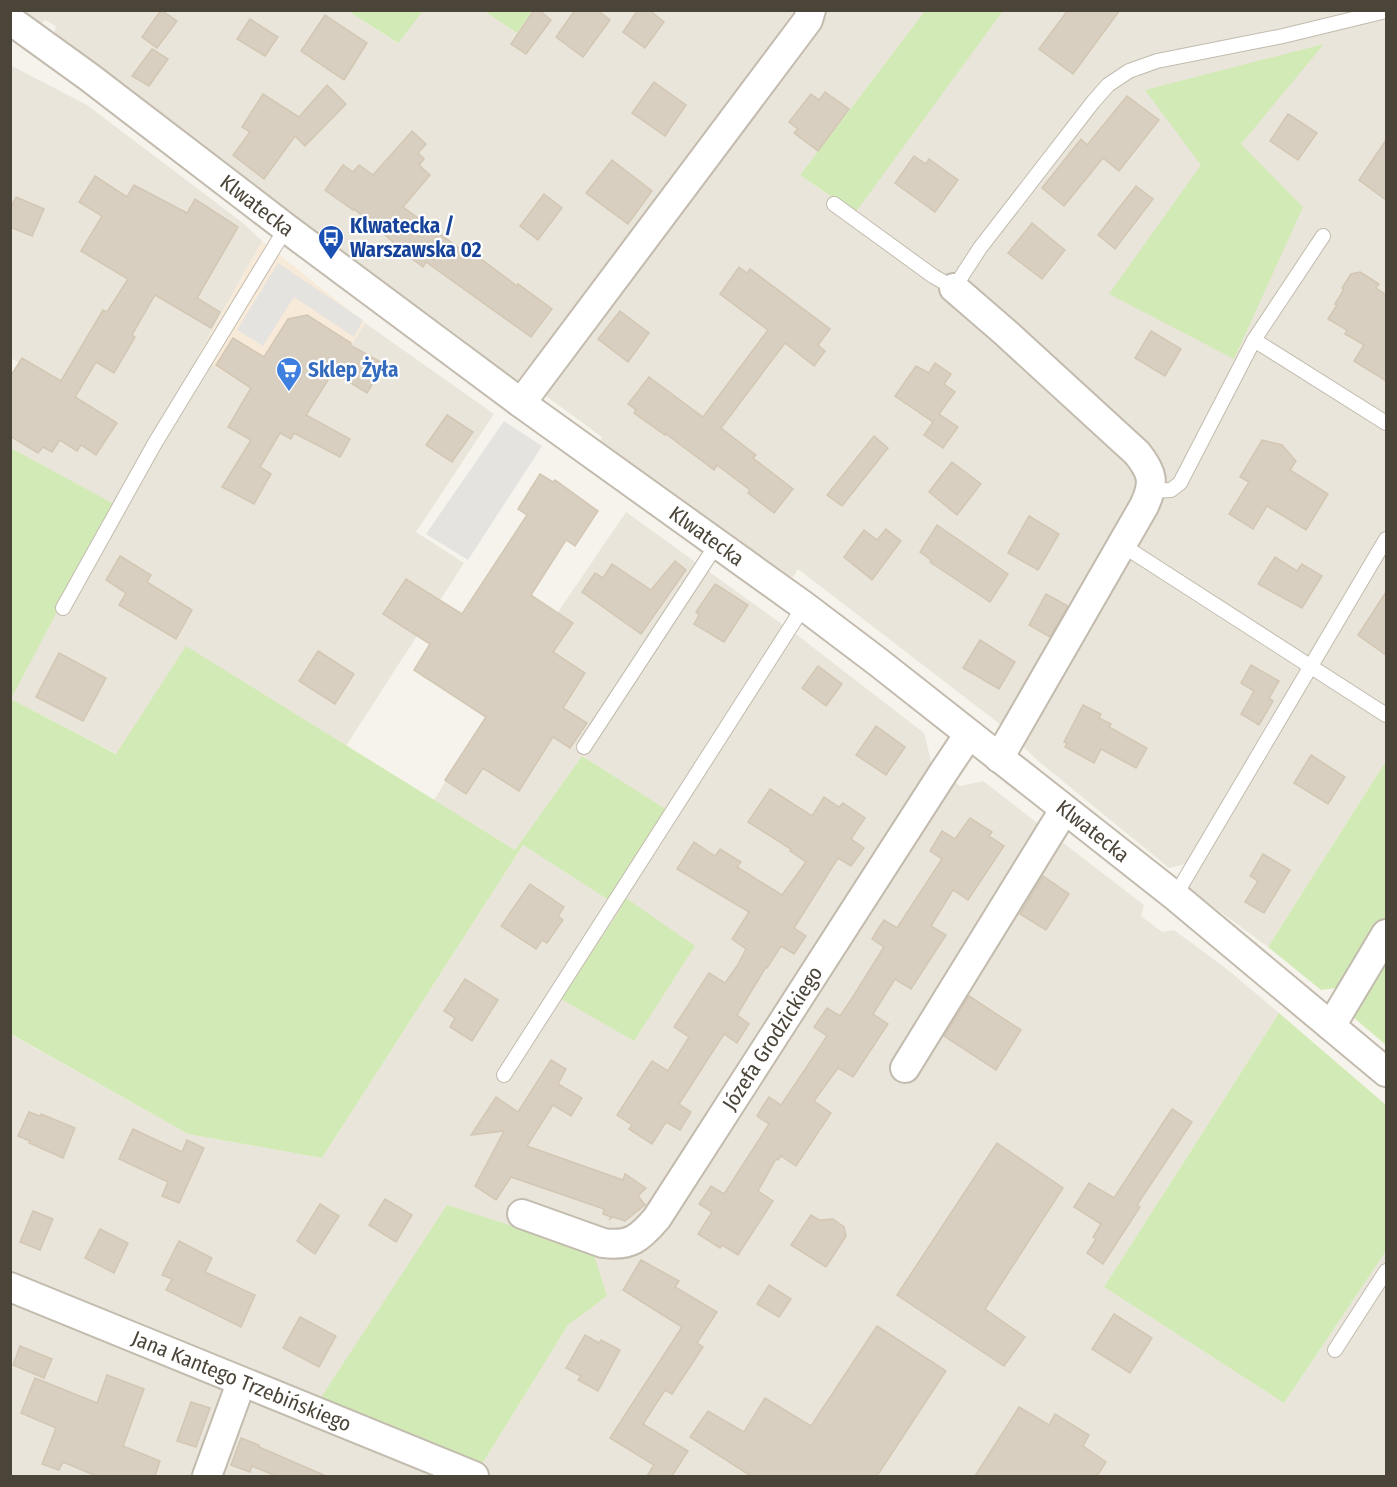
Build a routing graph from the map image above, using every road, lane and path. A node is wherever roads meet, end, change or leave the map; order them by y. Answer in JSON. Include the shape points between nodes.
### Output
{"nodes":[{"id":1,"x":811,"y":10,"type":"edge"},
{"id":2,"x":1386,"y":11,"type":"edge"},
{"id":3,"x":10,"y":20,"type":"edge"},
{"id":4,"x":834,"y":204,"type":"dead end"},
{"id":5,"x":286,"y":228,"type":"junction"},
{"id":6,"x":1323,"y":236,"type":"dead end"},
{"id":7,"x":954,"y":288,"type":"junction"},
{"id":8,"x":1254,"y":340,"type":"junction"},
{"id":9,"x":521,"y":403,"type":"junction"},
{"id":10,"x":1386,"y":423,"type":"edge"},
{"id":11,"x":1151,"y":491,"type":"junction"},
{"id":12,"x":1386,"y":539,"type":"edge"},
{"id":13,"x":717,"y":544,"type":"junction"},
{"id":14,"x":1122,"y":544,"type":"junction"},
{"id":15,"x":804,"y":606,"type":"junction"},
{"id":16,"x":63,"y":608,"type":"dead end"},
{"id":17,"x":1310,"y":667,"type":"junction"},
{"id":18,"x":1386,"y":715,"type":"edge"},
{"id":19,"x":969,"y":734,"type":"junction"},
{"id":20,"x":584,"y":747,"type":"dead end"},
{"id":21,"x":999,"y":758,"type":"junction"},
{"id":22,"x":1064,"y":810,"type":"junction"},
{"id":23,"x":1175,"y":896,"type":"junction"},
{"id":24,"x":1386,"y":934,"type":"edge"},
{"id":25,"x":1331,"y":1026,"type":"junction"},
{"id":26,"x":905,"y":1068,"type":"dead end"},
{"id":27,"x":1386,"y":1072,"type":"edge"},
{"id":28,"x":504,"y":1075,"type":"dead end"},
{"id":29,"x":522,"y":1214,"type":"dead end"},
{"id":30,"x":1386,"y":1271,"type":"edge"},
{"id":31,"x":10,"y":1287,"type":"edge"},
{"id":32,"x":1335,"y":1350,"type":"dead end"},
{"id":33,"x":241,"y":1383,"type":"junction"},
{"id":34,"x":207,"y":1476,"type":"edge"},
{"id":35,"x":474,"y":1476,"type":"edge"}],
"edges":[{"from":1,"to":9,"type":"street","via":[[808,20]]},
{"from":2,"to":7,"type":"lane","via":[[1157,61],[1129,71],[1108,85],[1093,102],[980,248]]},
{"from":3,"to":5,"type":"street","name":"Klwatecka"},
{"from":4,"to":7,"type":"lane"},
{"from":5,"to":9,"type":"street","name":"Klwatecka"},
{"from":5,"to":16,"type":"lane","via":[[149,453]]},
{"from":6,"to":8,"type":"lane"},
{"from":7,"to":11,"type":"street","via":[[1137,453],[1151,476]]},
{"from":8,"to":10,"type":"lane"},
{"from":8,"to":11,"type":"lane","via":[[1180,483],[1171,490]]},
{"from":9,"to":13,"type":"street","name":"Klwatecka"},
{"from":11,"to":14,"type":"street"},
{"from":12,"to":17,"type":"lane"},
{"from":13,"to":15,"type":"street","name":"Klwatecka"},
{"from":13,"to":20,"type":"lane"},
{"from":14,"to":17,"type":"lane"},
{"from":14,"to":21,"type":"street"},
{"from":15,"to":19,"type":"street","name":"Klwatecka"},
{"from":15,"to":28,"type":"lane"},
{"from":17,"to":18,"type":"lane"},
{"from":17,"to":23,"type":"lane"},
{"from":19,"to":21,"type":"street","name":"Klwatecka"},
{"from":19,"to":29,"type":"street","name":"Józefa Grodzickiego","via":[[645,1232],[631,1242],[616,1245]]},
{"from":21,"to":22,"type":"street","name":"Klwatecka"},
{"from":22,"to":23,"type":"street","name":"Klwatecka"},
{"from":22,"to":26,"type":"street"},
{"from":23,"to":25,"type":"street","name":"Klwatecka"},
{"from":24,"to":25,"type":"street"},
{"from":25,"to":27,"type":"street","name":"Klwatecka"},
{"from":30,"to":32,"type":"lane"},
{"from":31,"to":33,"type":"street","name":"Jana Kantego Trzebińskiego"},
{"from":33,"to":34,"type":"street"},
{"from":33,"to":35,"type":"street","name":"Jana Kantego Trzebińskiego"}]}
